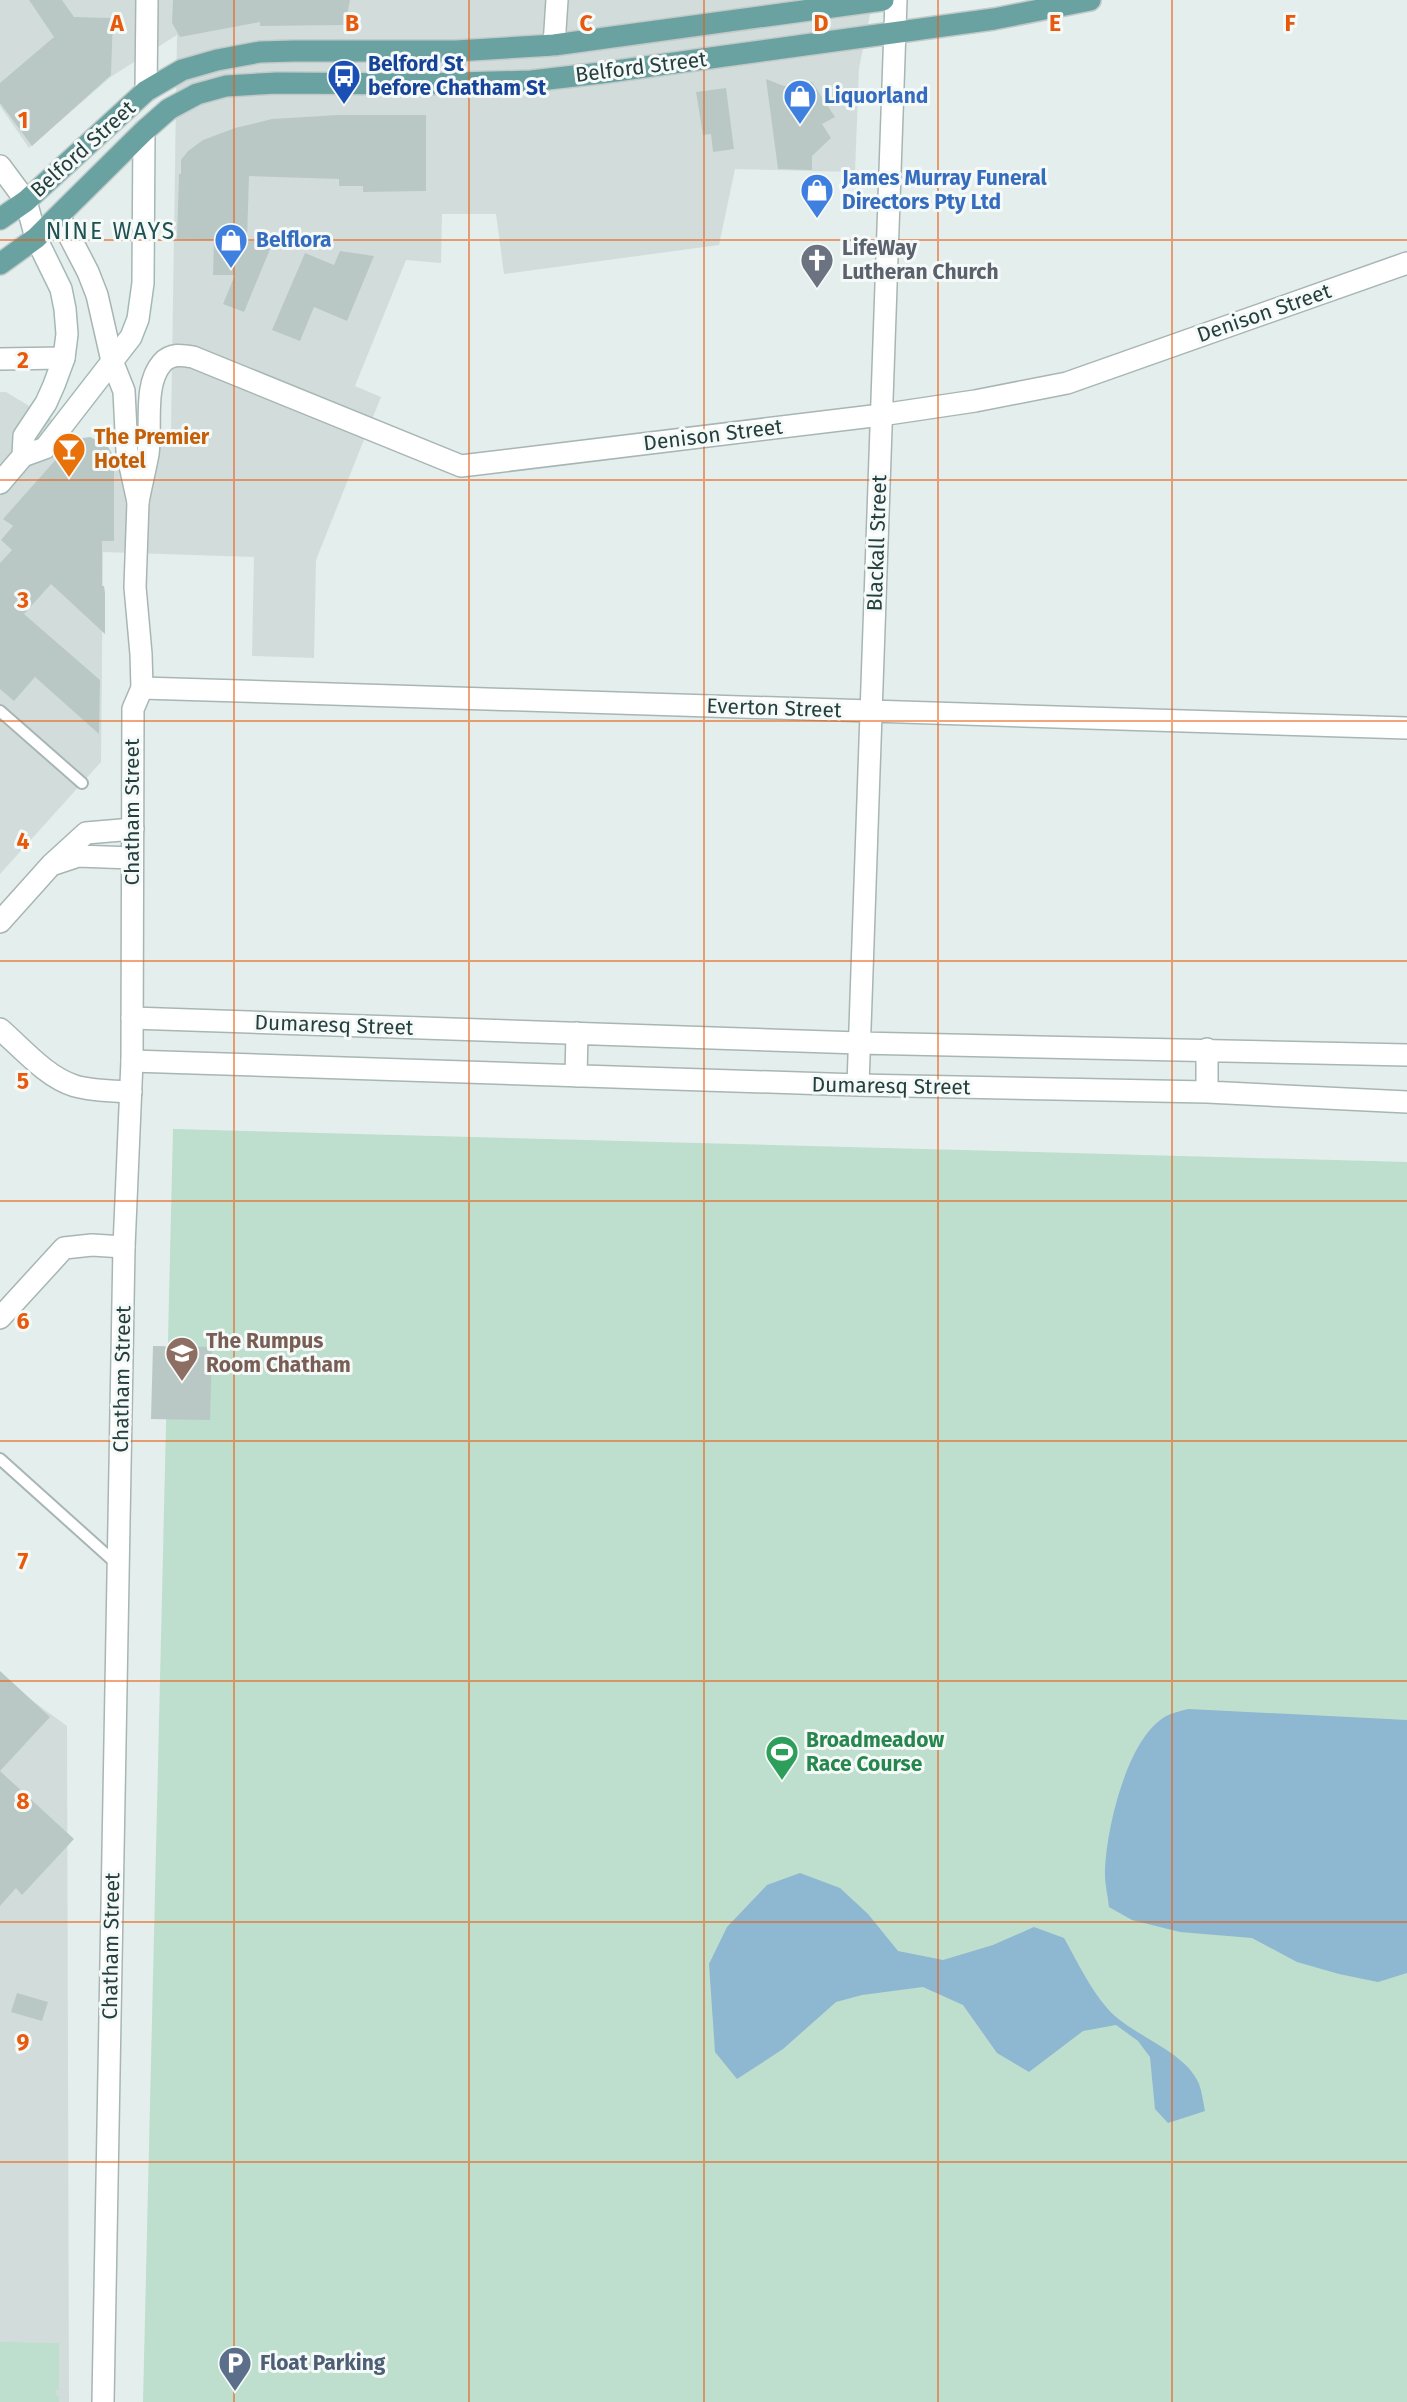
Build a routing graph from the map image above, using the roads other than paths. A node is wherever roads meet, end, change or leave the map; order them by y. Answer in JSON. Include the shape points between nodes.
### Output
{"nodes":[{"id":1,"x":557,"y":0,"type":"edge"},
{"id":2,"x":883,"y":0,"type":"edge"},
{"id":3,"x":896,"y":0,"type":"edge"},
{"id":4,"x":1090,"y":0,"type":"edge"},
{"id":5,"x":144,"y":4,"type":"edge"},
{"id":6,"x":894,"y":33,"type":"junction"},
{"id":7,"x":554,"y":46,"type":"junction"},
{"id":8,"x":146,"y":92,"type":"junction"},
{"id":9,"x":144,"y":131,"type":"junction"},
{"id":10,"x":0,"y":166,"type":"edge"},
{"id":11,"x":26,"y":201,"type":"junction"},
{"id":12,"x":59,"y":216,"type":"junction"},
{"id":13,"x":0,"y":219,"type":"edge"},
{"id":14,"x":36,"y":238,"type":"junction"},
{"id":15,"x":1407,"y":263,"type":"edge"},
{"id":16,"x":0,"y":264,"type":"edge"},
{"id":17,"x":64,"y":358,"type":"junction"},
{"id":18,"x":0,"y":359,"type":"edge"},
{"id":19,"x":112,"y":361,"type":"junction"},
{"id":20,"x":881,"y":415,"type":"junction"},
{"id":21,"x":23,"y":456,"type":"junction"},
{"id":22,"x":0,"y":483,"type":"edge"},
{"id":23,"x":138,"y":502,"type":"junction"},
{"id":24,"x":142,"y":688,"type":"junction"},
{"id":25,"x":0,"y":711,"type":"edge"},
{"id":26,"x":871,"y":711,"type":"junction"},
{"id":27,"x":1407,"y":727,"type":"edge"},
{"id":28,"x":82,"y":783,"type":"dead end"},
{"id":29,"x":133,"y":829,"type":"junction"},
{"id":30,"x":132,"y":858,"type":"junction"},
{"id":31,"x":52,"y":864,"type":"junction"},
{"id":32,"x":0,"y":922,"type":"edge"},
{"id":33,"x":132,"y":1018,"type":"junction"},
{"id":34,"x":0,"y":1028,"type":"edge"},
{"id":35,"x":577,"y":1033,"type":"junction"},
{"id":36,"x":859,"y":1043,"type":"junction"},
{"id":37,"x":1207,"y":1049,"type":"junction"},
{"id":38,"x":1407,"y":1055,"type":"edge"},
{"id":39,"x":132,"y":1060,"type":"junction"},
{"id":40,"x":576,"y":1076,"type":"junction"},
{"id":41,"x":858,"y":1085,"type":"junction"},
{"id":42,"x":131,"y":1092,"type":"junction"},
{"id":43,"x":1207,"y":1092,"type":"junction"},
{"id":44,"x":1407,"y":1102,"type":"edge"},
{"id":45,"x":124,"y":1247,"type":"junction"},
{"id":46,"x":0,"y":1318,"type":"edge"},
{"id":47,"x":0,"y":1459,"type":"edge"},
{"id":48,"x":119,"y":1566,"type":"junction"},
{"id":49,"x":103,"y":2402,"type":"edge"}],
"edges":[{"from":1,"to":7,"type":"street"},
{"from":2,"to":7,"type":"main road","name":"Belford Street"},
{"from":3,"to":6,"type":"street","name":"Blackall Street"},
{"from":4,"to":6,"type":"main road","name":"Belford Street"},
{"from":5,"to":8,"type":"street"},
{"from":6,"to":9,"type":"main road","name":"Belford Street","via":[[531,81],[226,86],[197,94]]},
{"from":6,"to":20,"type":"street","name":"Blackall Street"},
{"from":7,"to":8,"type":"main road","name":"Belford Street","via":[[260,52],[181,70]]},
{"from":8,"to":11,"type":"main road","name":"Belford Street"},
{"from":9,"to":12,"type":"main road","name":"Belford Street"},
{"from":9,"to":19,"type":"street","via":[[140,306],[131,337]]},
{"from":10,"to":11,"type":"street"},
{"from":11,"to":12,"type":"street"},
{"from":11,"to":13,"type":"main road","name":"Belford Street"},
{"from":11,"to":14,"type":"street"},
{"from":12,"to":14,"type":"main road","name":"Belford Street"},
{"from":12,"to":19,"type":"street","name":"Chatham Street","via":[[97,295]]},
{"from":14,"to":16,"type":"main road","name":"Belford Street"},
{"from":14,"to":17,"type":"street","via":[[61,289],[67,322]]},
{"from":15,"to":20,"type":"street","name":"Denison Street","via":[[1067,383]]},
{"from":17,"to":18,"type":"street"},
{"from":17,"to":21,"type":"street","via":[[46,403],[24,436]]},
{"from":19,"to":21,"type":"street","via":[[45,448]]},
{"from":19,"to":23,"type":"street","name":"Chatham Street","via":[[124,391],[127,452]]},
{"from":20,"to":23,"type":"street","name":"Denison Street","via":[[461,466],[193,357],[170,356],[155,377]]},
{"from":20,"to":26,"type":"street","name":"Blackall Street"},
{"from":21,"to":22,"type":"street"},
{"from":23,"to":24,"type":"street","name":"Chatham Street","via":[[135,587]]},
{"from":24,"to":26,"type":"street","name":"Everton Street"},
{"from":24,"to":29,"type":"street","name":"Chatham Street","via":[[132,709]]},
{"from":25,"to":28,"type":"lane"},
{"from":26,"to":27,"type":"street","name":"Everton Street"},
{"from":26,"to":36,"type":"street","name":"Blackall Street"},
{"from":29,"to":30,"type":"street","name":"Chatham Street"},
{"from":29,"to":31,"type":"street","via":[[86,833]]},
{"from":30,"to":31,"type":"street","via":[[78,856]]},
{"from":30,"to":33,"type":"street","name":"Chatham Street"},
{"from":31,"to":32,"type":"street"},
{"from":33,"to":35,"type":"street","name":"Dumaresq Street"},
{"from":33,"to":39,"type":"street","name":"Chatham Street"},
{"from":34,"to":42,"type":"street","via":[[72,1085]]},
{"from":35,"to":36,"type":"street","name":"Dumaresq Street"},
{"from":35,"to":40,"type":"street"},
{"from":36,"to":37,"type":"street","name":"Dumaresq Street"},
{"from":36,"to":41,"type":"street","name":"Blackall Street"},
{"from":37,"to":38,"type":"street","name":"Dumaresq Street"},
{"from":37,"to":43,"type":"street"},
{"from":39,"to":40,"type":"street","name":"Dumaresq Street"},
{"from":39,"to":42,"type":"street","name":"Chatham Street"},
{"from":40,"to":41,"type":"street","name":"Dumaresq Street"},
{"from":41,"to":43,"type":"street","name":"Dumaresq Street"},
{"from":42,"to":45,"type":"street","name":"Chatham Street"},
{"from":43,"to":44,"type":"street","name":"Dumaresq Street"},
{"from":45,"to":46,"type":"street","via":[[64,1248]]},
{"from":45,"to":48,"type":"street","name":"Chatham Street"},
{"from":47,"to":48,"type":"lane"},
{"from":48,"to":49,"type":"street","name":"Chatham Street"}]}
